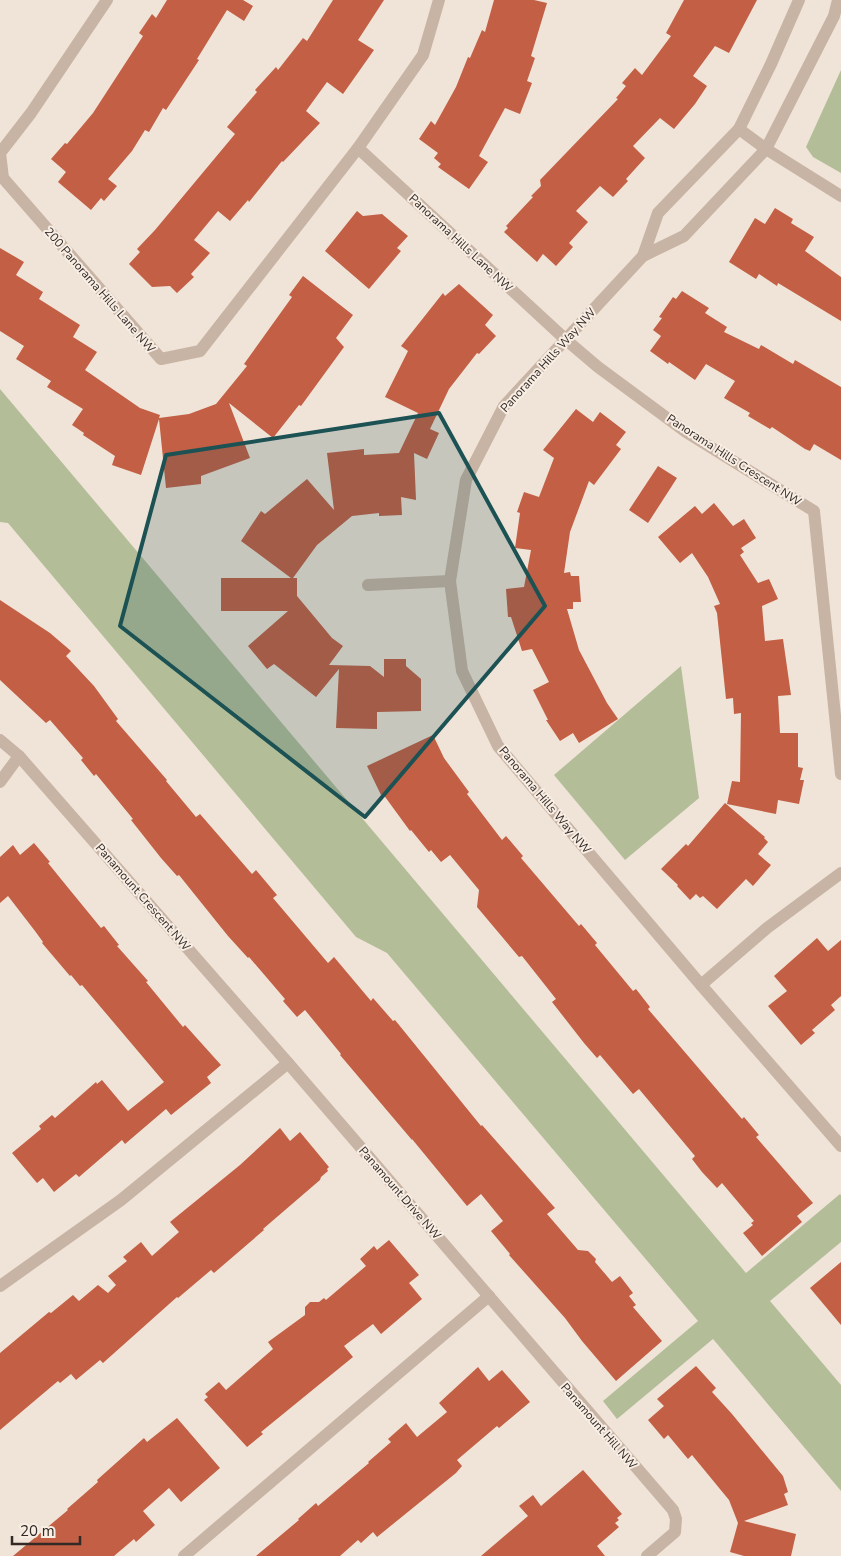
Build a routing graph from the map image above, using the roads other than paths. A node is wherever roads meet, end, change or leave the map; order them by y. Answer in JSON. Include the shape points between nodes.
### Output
{"nodes":[{"id":1,"x":107,"y":0,"type":"edge"},
{"id":2,"x":438,"y":0,"type":"edge"},
{"id":3,"x":799,"y":0,"type":"edge"},
{"id":4,"x":838,"y":0,"type":"edge"},
{"id":5,"x":739,"y":129,"type":"junction"},
{"id":6,"x":358,"y":148,"type":"junction"},
{"id":7,"x":766,"y":148,"type":"junction"},
{"id":8,"x":841,"y":196,"type":"edge"},
{"id":9,"x":643,"y":256,"type":"junction"},
{"id":10,"x":565,"y":339,"type":"junction"},
{"id":11,"x":450,"y":581,"type":"junction"},
{"id":12,"x":368,"y":585,"type":"dead end"},
{"id":13,"x":0,"y":740,"type":"edge"},
{"id":14,"x":19,"y":756,"type":"junction"},
{"id":15,"x":841,"y":774,"type":"edge"},
{"id":16,"x":0,"y":782,"type":"edge"},
{"id":17,"x":841,"y":873,"type":"edge"},
{"id":18,"x":701,"y":985,"type":"junction"},
{"id":19,"x":288,"y":1062,"type":"junction"},
{"id":20,"x":841,"y":1146,"type":"edge"},
{"id":21,"x":0,"y":1286,"type":"edge"},
{"id":22,"x":489,"y":1296,"type":"junction"},
{"id":23,"x":184,"y":1556,"type":"edge"},
{"id":24,"x":647,"y":1556,"type":"edge"}],
"edges":[{"from":1,"to":6,"type":"street","name":"200 Panorama Hills Lane NW","via":[[0,153],[3,178],[161,359],[200,351]]},
{"from":2,"to":6,"type":"street","via":[[422,55]]},
{"from":3,"to":5,"type":"street","name":"Panorama Hills Way NW"},
{"from":4,"to":7,"type":"street","name":"Panorama Hills Way NW","via":[[834,16]]},
{"from":5,"to":7,"type":"street"},
{"from":5,"to":9,"type":"street","name":"Panorama Hills Way NW","via":[[658,214]]},
{"from":6,"to":10,"type":"street","name":"Panorama Hills Lane NW"},
{"from":7,"to":8,"type":"street"},
{"from":7,"to":9,"type":"street","name":"Panorama Hills Way NW","via":[[684,236]]},
{"from":9,"to":10,"type":"street","name":"Panorama Hills Way NW"},
{"from":10,"to":11,"type":"street","name":"Panorama Hills Way NW","via":[[504,406],[466,480]]},
{"from":10,"to":15,"type":"street","name":"Panorama Hills Crescent NW","via":[[686,432],[814,511]]},
{"from":11,"to":12,"type":"street"},
{"from":11,"to":18,"type":"street","name":"Panorama Hills Way NW","via":[[462,671],[498,746]]},
{"from":13,"to":14,"type":"street","name":"Panamount Crescent NW"},
{"from":14,"to":16,"type":"street"},
{"from":14,"to":19,"type":"street","name":"Panamount Crescent NW"},
{"from":17,"to":18,"type":"street","via":[[766,928]]},
{"from":18,"to":20,"type":"street","name":"Panorama Hills Way NW"},
{"from":19,"to":21,"type":"street","via":[[121,1200]]},
{"from":19,"to":22,"type":"street","name":"Panamount Drive NW"},
{"from":22,"to":23,"type":"street"},
{"from":22,"to":24,"type":"street","name":"Panamount Hill NW","via":[[672,1510],[676,1520],[675,1532]]}]}
